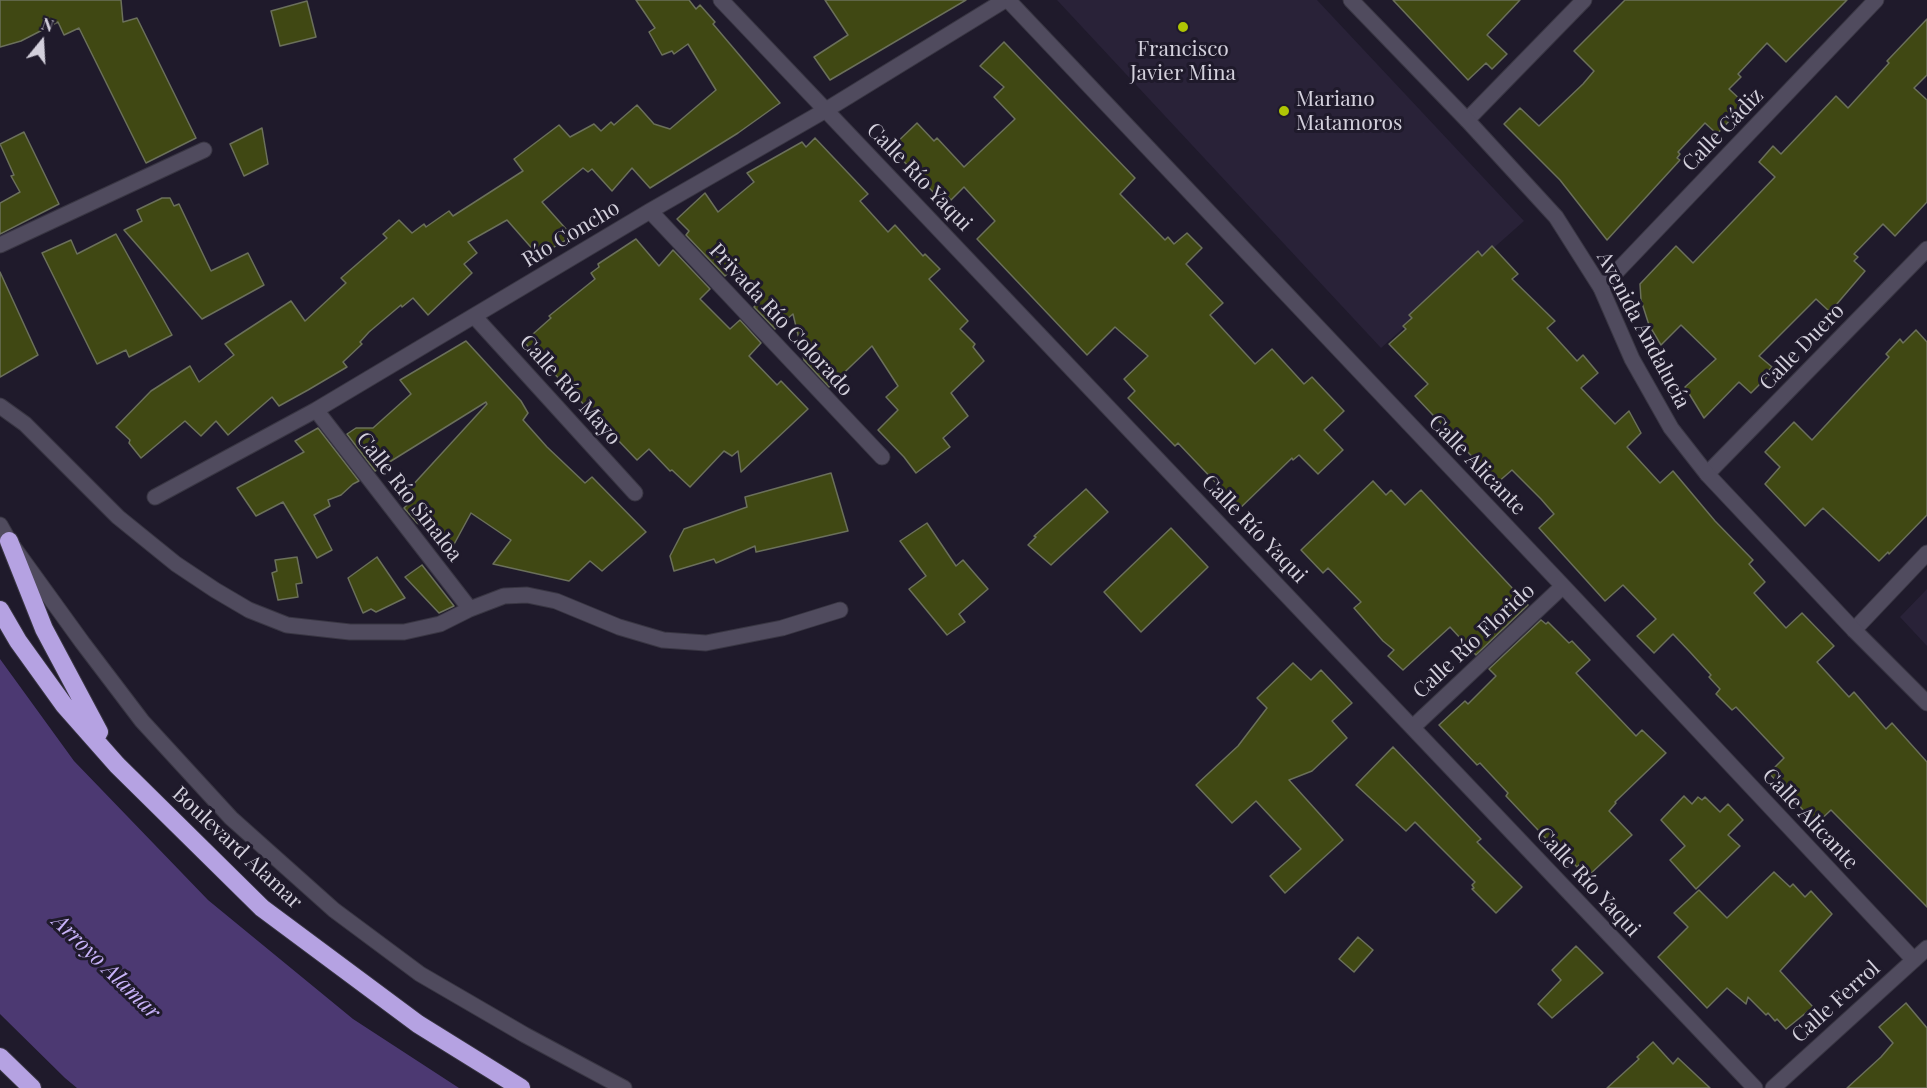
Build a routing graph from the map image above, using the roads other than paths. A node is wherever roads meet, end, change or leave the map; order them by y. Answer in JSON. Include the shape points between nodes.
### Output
{"nodes":[{"id":1,"x":721,"y":0,"type":"edge"},
{"id":2,"x":1006,"y":0,"type":"edge"},
{"id":3,"x":1351,"y":0,"type":"edge"},
{"id":4,"x":1584,"y":0,"type":"edge"},
{"id":5,"x":1876,"y":0,"type":"edge"},
{"id":6,"x":826,"y":110,"type":"junction"},
{"id":7,"x":1467,"y":120,"type":"junction"},
{"id":8,"x":204,"y":150,"type":"dead end"},
{"id":9,"x":650,"y":211,"type":"junction"},
{"id":10,"x":0,"y":245,"type":"edge"},
{"id":11,"x":1927,"y":249,"type":"edge"},
{"id":12,"x":1601,"y":288,"type":"junction"},
{"id":13,"x":474,"y":316,"type":"junction"},
{"id":14,"x":0,"y":406,"type":"edge"},
{"id":15,"x":316,"y":410,"type":"junction"},
{"id":16,"x":882,"y":457,"type":"dead end"},
{"id":17,"x":1707,"y":474,"type":"junction"},
{"id":18,"x":635,"y":493,"type":"dead end"},
{"id":19,"x":155,"y":497,"type":"dead end"},
{"id":20,"x":0,"y":525,"type":"edge"},
{"id":21,"x":9,"y":541,"type":"junction"},
{"id":22,"x":1927,"y":553,"type":"edge"},
{"id":23,"x":1563,"y":586,"type":"junction"},
{"id":24,"x":470,"y":609,"type":"junction"},
{"id":25,"x":0,"y":610,"type":"edge"},
{"id":26,"x":840,"y":610,"type":"dead end"},
{"id":27,"x":1854,"y":630,"type":"junction"},
{"id":28,"x":1927,"y":703,"type":"edge"},
{"id":29,"x":1413,"y":727,"type":"junction"},
{"id":30,"x":117,"y":765,"type":"junction"},
{"id":31,"x":1927,"y":948,"type":"edge"},
{"id":32,"x":1914,"y":960,"type":"junction"},
{"id":33,"x":0,"y":1057,"type":"edge"},
{"id":34,"x":32,"y":1088,"type":"edge"},
{"id":35,"x":521,"y":1088,"type":"edge"},
{"id":36,"x":624,"y":1088,"type":"edge"},
{"id":37,"x":1755,"y":1088,"type":"edge"},
{"id":38,"x":1773,"y":1088,"type":"edge"}],
"edges":[{"from":1,"to":6,"type":"street","name":"Calle Río Yaqui"},
{"from":2,"to":6,"type":"street","name":"Río Concho"},
{"from":2,"to":23,"type":"street","name":"Calle Alicante"},
{"from":3,"to":7,"type":"street","name":"Avenida Andalucía"},
{"from":4,"to":7,"type":"street"},
{"from":5,"to":12,"type":"street","name":"Calle Cádiz"},
{"from":6,"to":9,"type":"street","name":"Río Concho"},
{"from":6,"to":29,"type":"street","name":"Calle Río Yaqui"},
{"from":7,"to":12,"type":"street","name":"Avenida Andalucía","via":[[1556,217]]},
{"from":8,"to":10,"type":"street"},
{"from":9,"to":13,"type":"street","name":"Río Concho"},
{"from":9,"to":16,"type":"street","name":"Privada Río Colorado"},
{"from":11,"to":17,"type":"street","name":"Calle Duero"},
{"from":12,"to":17,"type":"street","name":"Avenida Andalucía","via":[[1648,389],[1671,428]]},
{"from":13,"to":15,"type":"street","name":"Río Concho"},
{"from":13,"to":18,"type":"street","name":"Calle Río Mayo"},
{"from":14,"to":24,"type":"street","via":[[25,424],[118,517],[176,564],[249,610],[287,625],[350,632],[404,632],[440,624]]},
{"from":15,"to":19,"type":"street","name":"Río Concho"},
{"from":15,"to":24,"type":"street","name":"Calle Río Sinaloa"},
{"from":17,"to":27,"type":"street","name":"Avenida Andalucía"},
{"from":20,"to":21,"type":"street"},
{"from":21,"to":30,"type":"highway","via":[[44,629]]},
{"from":21,"to":36,"type":"street","via":[[142,721],[231,818],[334,910],[420,974]]},
{"from":22,"to":27,"type":"street"},
{"from":23,"to":29,"type":"street","name":"Calle Río Florido"},
{"from":23,"to":32,"type":"street","name":"Calle Alicante"},
{"from":24,"to":26,"type":"street","via":[[504,596],[527,594],[663,640],[706,643]]},
{"from":25,"to":30,"type":"highway","name":"Boulevard Alamar","via":[[64,705]]},
{"from":27,"to":28,"type":"street","name":"Avenida Andalucía"},
{"from":29,"to":37,"type":"street","name":"Calle Río Yaqui"},
{"from":30,"to":35,"type":"highway","name":"Boulevard Alamar","via":[[262,908],[418,1024]]},
{"from":31,"to":32,"type":"street","name":"Calle Ferrol"},
{"from":32,"to":38,"type":"street","name":"Calle Ferrol"},
{"from":33,"to":34,"type":"highway"}]}
